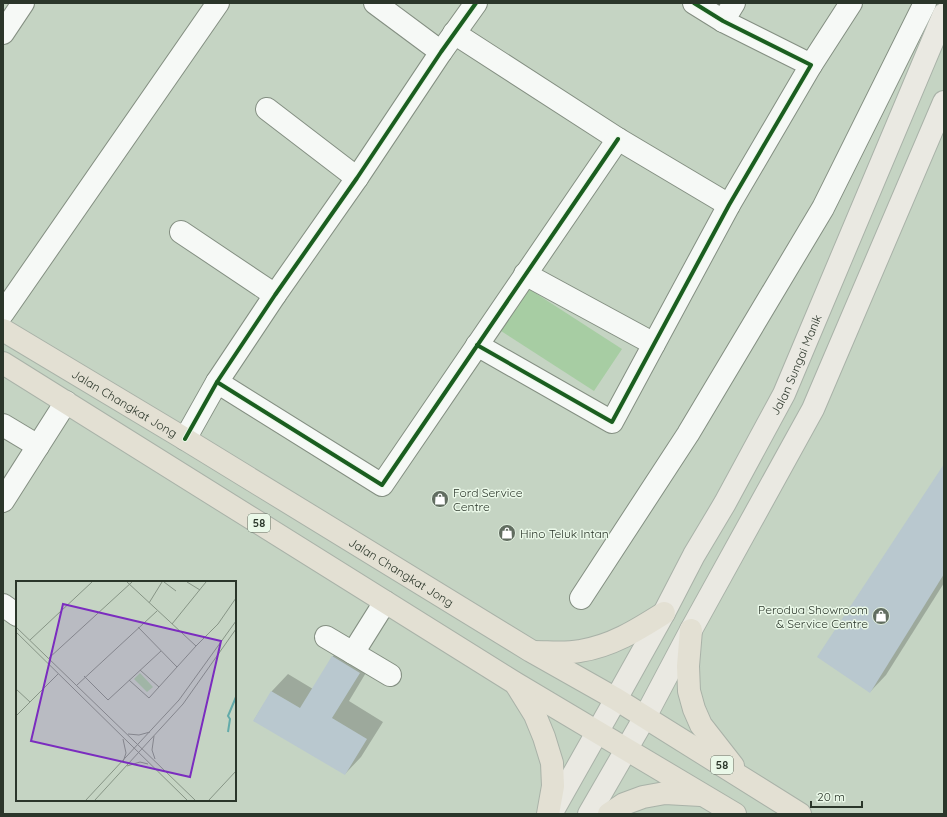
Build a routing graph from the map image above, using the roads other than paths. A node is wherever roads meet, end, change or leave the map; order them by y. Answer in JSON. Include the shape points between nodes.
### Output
{"nodes":[{"id":1,"x":23,"y":3,"type":"edge"},
{"id":2,"x":218,"y":3,"type":"edge"},
{"id":3,"x":375,"y":3,"type":"edge"},
{"id":4,"x":476,"y":3,"type":"edge"},
{"id":5,"x":694,"y":3,"type":"edge"},
{"id":6,"x":852,"y":3,"type":"edge"},
{"id":7,"x":925,"y":3,"type":"edge"},
{"id":8,"x":729,"y":12,"type":"edge"},
{"id":9,"x":944,"y":14,"type":"edge"},
{"id":10,"x":3,"y":33,"type":"edge"},
{"id":11,"x":454,"y":33,"type":"junction"},
{"id":12,"x":441,"y":52,"type":"junction"},
{"id":13,"x":811,"y":65,"type":"junction"},
{"id":14,"x":944,"y":102,"type":"edge"},
{"id":15,"x":267,"y":109,"type":"dead end"},
{"id":16,"x":618,"y":139,"type":"junction"},
{"id":17,"x":357,"y":178,"type":"junction"},
{"id":18,"x":729,"y":206,"type":"junction"},
{"id":19,"x":181,"y":232,"type":"dead end"},
{"id":20,"x":525,"y":274,"type":"junction"},
{"id":21,"x":275,"y":295,"type":"junction"},
{"id":22,"x":3,"y":313,"type":"edge"},
{"id":23,"x":3,"y":330,"type":"edge"},
{"id":24,"x":654,"y":344,"type":"junction"},
{"id":25,"x":476,"y":345,"type":"junction"},
{"id":26,"x":3,"y":363,"type":"edge"},
{"id":27,"x":217,"y":382,"type":"junction"},
{"id":28,"x":66,"y":402,"type":"junction"},
{"id":29,"x":3,"y":425,"type":"edge"},
{"id":30,"x":185,"y":439,"type":"junction"},
{"id":31,"x":38,"y":446,"type":"junction"},
{"id":32,"x":3,"y":501,"type":"edge"},
{"id":33,"x":581,"y":598,"type":"dead end"},
{"id":34,"x":385,"y":602,"type":"junction"},
{"id":35,"x":3,"y":605,"type":"edge"},
{"id":36,"x":16,"y":613,"type":"edge"},
{"id":37,"x":664,"y":613,"type":"junction"},
{"id":38,"x":691,"y":630,"type":"junction"},
{"id":39,"x":326,"y":637,"type":"dead end"},
{"id":40,"x":531,"y":651,"type":"junction"},
{"id":41,"x":353,"y":653,"type":"junction"},
{"id":42,"x":390,"y":676,"type":"dead end"},
{"id":43,"x":515,"y":683,"type":"junction"},
{"id":44,"x":616,"y":699,"type":"junction"},
{"id":45,"x":645,"y":717,"type":"junction"},
{"id":46,"x":598,"y":732,"type":"junction"},
{"id":47,"x":626,"y":750,"type":"junction"},
{"id":48,"x":742,"y":778,"type":"junction"},
{"id":49,"x":704,"y":796,"type":"junction"},
{"id":50,"x":550,"y":814,"type":"edge"},
{"id":51,"x":589,"y":814,"type":"edge"},
{"id":52,"x":609,"y":814,"type":"edge"},
{"id":53,"x":735,"y":814,"type":"edge"},
{"id":54,"x":800,"y":814,"type":"edge"}],
"edges":[{"from":1,"to":10,"type":"street"},
{"from":2,"to":22,"type":"street"},
{"from":3,"to":12,"type":"street"},
{"from":4,"to":11,"type":"street"},
{"from":5,"to":8,"type":"street"},
{"from":6,"to":13,"type":"street"},
{"from":7,"to":33,"type":"street","via":[[823,208],[688,434]]},
{"from":8,"to":13,"type":"street"},
{"from":9,"to":37,"type":"main road","name":"Jalan Sungai Manik","via":[[784,394]]},
{"from":11,"to":12,"type":"street"},
{"from":11,"to":16,"type":"street"},
{"from":12,"to":17,"type":"street"},
{"from":13,"to":18,"type":"street"},
{"from":14,"to":38,"type":"main road","via":[[813,408]]},
{"from":15,"to":17,"type":"street"},
{"from":16,"to":18,"type":"street"},
{"from":16,"to":20,"type":"street"},
{"from":17,"to":21,"type":"street"},
{"from":18,"to":24,"type":"street"},
{"from":19,"to":21,"type":"street"},
{"from":20,"to":24,"type":"street"},
{"from":20,"to":25,"type":"street"},
{"from":21,"to":27,"type":"street"},
{"from":23,"to":30,"type":"highway","name":"Jalan Changkat Jong","number":"58"},
{"from":24,"to":25,"type":"street","via":[[612,422]]},
{"from":25,"to":27,"type":"street","via":[[382,485]]},
{"from":26,"to":28,"type":"highway","number":"58"},
{"from":27,"to":30,"type":"street"},
{"from":28,"to":31,"type":"street"},
{"from":28,"to":34,"type":"highway","number":"58"},
{"from":29,"to":31,"type":"street"},
{"from":30,"to":40,"type":"highway","name":"Jalan Changkat Jong","number":"58"},
{"from":31,"to":32,"type":"street"},
{"from":34,"to":41,"type":"street"},
{"from":34,"to":43,"type":"highway","number":"58"},
{"from":35,"to":36,"type":"street"},
{"from":37,"to":40,"type":"highway","via":[[629,635],[604,646],[579,652]]},
{"from":37,"to":44,"type":"main road","name":"Jalan Sungai Manik"},
{"from":38,"to":45,"type":"main road"},
{"from":38,"to":48,"type":"highway","via":[[688,666],[694,709],[701,725]]},
{"from":39,"to":41,"type":"street"},
{"from":40,"to":44,"type":"highway","name":"Jalan Changkat Jong","number":"58"},
{"from":41,"to":42,"type":"street"},
{"from":43,"to":46,"type":"highway","number":"58"},
{"from":43,"to":50,"type":"highway","via":[[536,715],[552,762]]},
{"from":44,"to":45,"type":"highway","name":"Jalan Changkat Jong","number":"58"},
{"from":44,"to":46,"type":"main road","name":"Jalan Sungai Manik"},
{"from":45,"to":47,"type":"main road"},
{"from":45,"to":48,"type":"highway","name":"Jalan Changkat Jong","number":"58"},
{"from":46,"to":47,"type":"highway","number":"58"},
{"from":46,"to":50,"type":"main road","name":"Jalan Sungai Manik"},
{"from":47,"to":49,"type":"highway","number":"58"},
{"from":47,"to":51,"type":"main road"},
{"from":48,"to":54,"type":"highway","name":"Jalan Changkat Jong","number":"58"},
{"from":49,"to":52,"type":"highway","via":[[665,793],[643,797],[624,804]]},
{"from":49,"to":53,"type":"highway","number":"58"}]}
